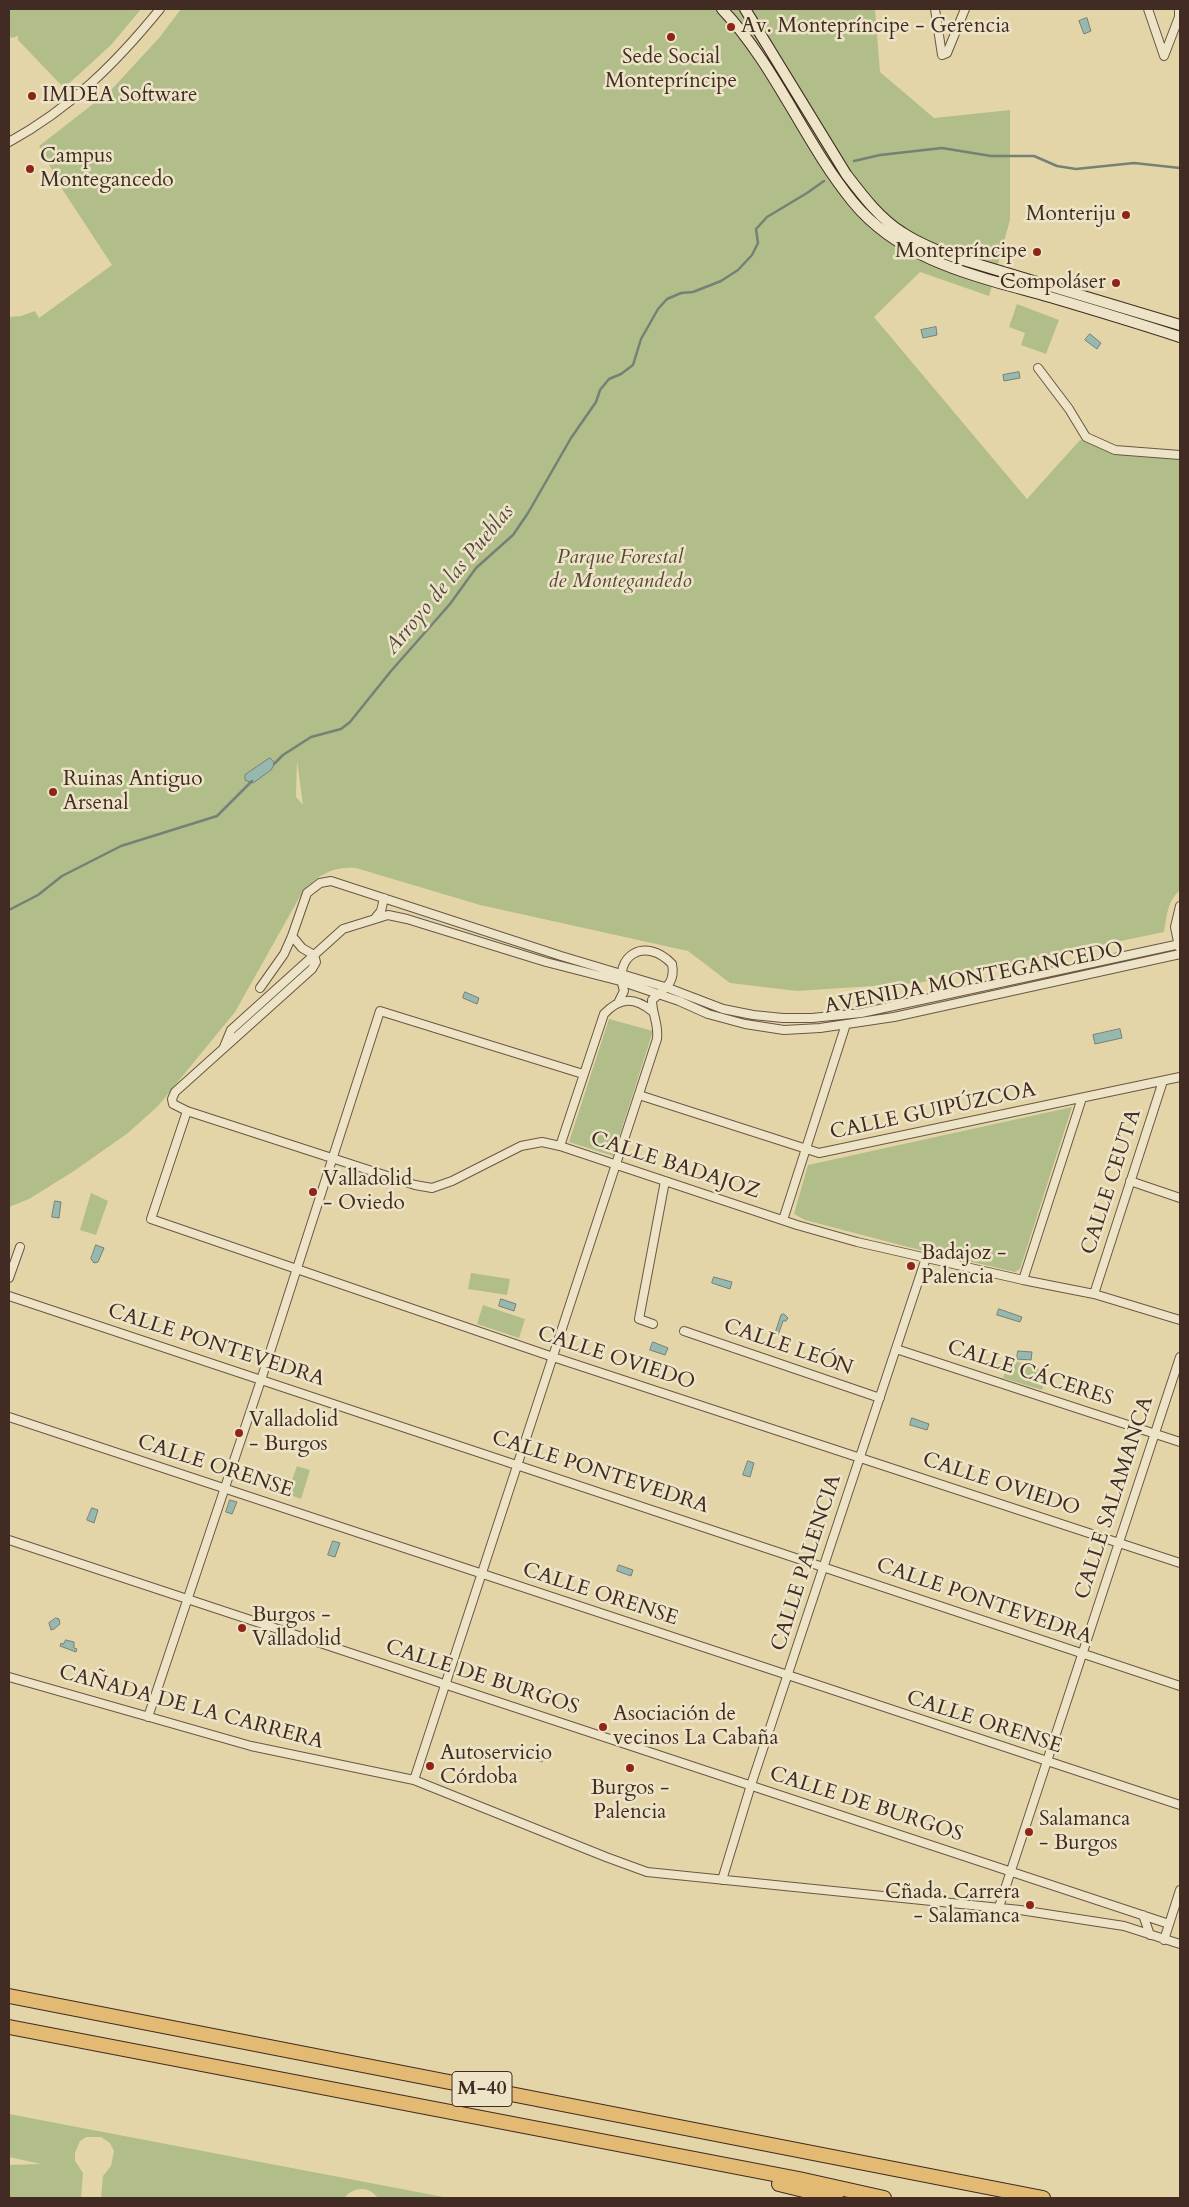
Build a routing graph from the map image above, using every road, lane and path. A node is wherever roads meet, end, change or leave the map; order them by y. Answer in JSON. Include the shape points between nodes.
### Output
{"nodes":[{"id":1,"x":159,"y":9,"type":"edge"},
{"id":2,"x":722,"y":9,"type":"edge"},
{"id":3,"x":745,"y":9,"type":"edge"},
{"id":4,"x":935,"y":9,"type":"edge"},
{"id":5,"x":965,"y":9,"type":"edge"},
{"id":6,"x":1148,"y":9,"type":"edge"},
{"id":7,"x":1179,"y":9,"type":"edge"},
{"id":8,"x":9,"y":142,"type":"edge"},
{"id":9,"x":1180,"y":325,"type":"edge"},
{"id":10,"x":1180,"y":337,"type":"edge"},
{"id":11,"x":1038,"y":368,"type":"dead end"},
{"id":12,"x":1180,"y":455,"type":"edge"},
{"id":13,"x":384,"y":898,"type":"junction"},
{"id":14,"x":1180,"y":906,"type":"edge"},
{"id":15,"x":376,"y":917,"type":"junction"},
{"id":16,"x":292,"y":936,"type":"junction"},
{"id":17,"x":1180,"y":949,"type":"edge"},
{"id":18,"x":314,"y":955,"type":"junction"},
{"id":19,"x":621,"y":977,"type":"junction"},
{"id":20,"x":260,"y":988,"type":"dead end"},
{"id":21,"x":668,"y":988,"type":"junction"},
{"id":22,"x":659,"y":994,"type":"junction"},
{"id":23,"x":619,"y":1001,"type":"junction"},
{"id":24,"x":652,"y":1011,"type":"junction"},
{"id":25,"x":846,"y":1024,"type":"junction"},
{"id":26,"x":583,"y":1074,"type":"junction"},
{"id":27,"x":1180,"y":1077,"type":"edge"},
{"id":28,"x":1162,"y":1081,"type":"junction"},
{"id":29,"x":639,"y":1094,"type":"junction"},
{"id":30,"x":1082,"y":1098,"type":"junction"},
{"id":31,"x":171,"y":1101,"type":"joint"},
{"id":32,"x":187,"y":1110,"type":"junction"},
{"id":33,"x":560,"y":1146,"type":"junction"},
{"id":34,"x":805,"y":1149,"type":"junction"},
{"id":35,"x":333,"y":1159,"type":"junction"},
{"id":36,"x":616,"y":1165,"type":"junction"},
{"id":37,"x":665,"y":1181,"type":"junction"},
{"id":38,"x":1130,"y":1181,"type":"junction"},
{"id":39,"x":1180,"y":1198,"type":"edge"},
{"id":40,"x":783,"y":1220,"type":"junction"},
{"id":41,"x":20,"y":1247,"type":"dead end"},
{"id":42,"x":926,"y":1258,"type":"junction"},
{"id":43,"x":296,"y":1270,"type":"junction"},
{"id":44,"x":9,"y":1278,"type":"edge"},
{"id":45,"x":1023,"y":1280,"type":"junction"},
{"id":46,"x":1094,"y":1294,"type":"junction"},
{"id":47,"x":9,"y":1296,"type":"edge"},
{"id":48,"x":1180,"y":1320,"type":"edge"},
{"id":49,"x":653,"y":1324,"type":"dead end"},
{"id":50,"x":684,"y":1331,"type":"dead end"},
{"id":51,"x":896,"y":1348,"type":"junction"},
{"id":52,"x":553,"y":1356,"type":"junction"},
{"id":53,"x":1180,"y":1357,"type":"edge"},
{"id":54,"x":261,"y":1380,"type":"junction"},
{"id":55,"x":880,"y":1398,"type":"junction"},
{"id":56,"x":9,"y":1417,"type":"edge"},
{"id":57,"x":1155,"y":1433,"type":"junction"},
{"id":58,"x":1180,"y":1442,"type":"edge"},
{"id":59,"x":860,"y":1457,"type":"junction"},
{"id":60,"x":518,"y":1464,"type":"junction"},
{"id":61,"x":224,"y":1489,"type":"junction"},
{"id":62,"x":9,"y":1540,"type":"edge"},
{"id":63,"x":1119,"y":1542,"type":"junction"},
{"id":64,"x":1180,"y":1563,"type":"edge"},
{"id":65,"x":825,"y":1566,"type":"junction"},
{"id":66,"x":482,"y":1574,"type":"junction"},
{"id":67,"x":187,"y":1600,"type":"junction"},
{"id":68,"x":1083,"y":1654,"type":"junction"},
{"id":69,"x":788,"y":1676,"type":"junction"},
{"id":70,"x":9,"y":1677,"type":"edge"},
{"id":71,"x":446,"y":1684,"type":"junction"},
{"id":72,"x":1180,"y":1686,"type":"edge"},
{"id":73,"x":148,"y":1716,"type":"junction"},
{"id":74,"x":1046,"y":1762,"type":"junction"},
{"id":75,"x":414,"y":1780,"type":"junction"},
{"id":76,"x":751,"y":1785,"type":"junction"},
{"id":77,"x":1180,"y":1806,"type":"edge"},
{"id":78,"x":1010,"y":1871,"type":"junction"},
{"id":79,"x":722,"y":1880,"type":"junction"},
{"id":80,"x":1180,"y":1890,"type":"edge"},
{"id":81,"x":999,"y":1907,"type":"junction"},
{"id":82,"x":1142,"y":1915,"type":"junction"},
{"id":83,"x":1169,"y":1924,"type":"junction"},
{"id":84,"x":1150,"y":1935,"type":"junction"},
{"id":85,"x":1164,"y":1940,"type":"junction"},
{"id":86,"x":1180,"y":1944,"type":"edge"},
{"id":87,"x":9,"y":1996,"type":"edge"},
{"id":88,"x":9,"y":2027,"type":"edge"},
{"id":89,"x":749,"y":2170,"type":"junction"},
{"id":90,"x":956,"y":2182,"type":"junction"},
{"id":91,"x":836,"y":2198,"type":"edge"},
{"id":92,"x":884,"y":2198,"type":"edge"},
{"id":93,"x":1002,"y":2198,"type":"edge"},
{"id":94,"x":1043,"y":2198,"type":"edge"}],
"edges":[{"from":1,"to":8,"type":"street","via":[[96,80],[38,125]]},
{"from":2,"to":10,"type":"street","via":[[757,52],[854,203],[876,226],[905,247],[953,269]]},
{"from":3,"to":9,"type":"street","via":[[846,174],[863,197],[902,233],[960,259]]},
{"from":4,"to":5,"type":"street","via":[[942,55],[947,53]]},
{"from":6,"to":7,"type":"street","via":[[1164,56]]},
{"from":11,"to":12,"type":"street","via":[[1086,436],[1115,450]]},
{"from":13,"to":15,"type":"street"},
{"from":13,"to":16,"type":"street","name":"AVENIDA MONTEGANCEDO","via":[[331,881],[320,883],[307,893]]},
{"from":13,"to":19,"type":"street","name":"AVENIDA MONTEGANCEDO"},
{"from":14,"to":17,"type":"street","via":[[1176,920]]},
{"from":15,"to":18,"type":"street","name":"AVENIDA MONTEGANCEDO","via":[[343,928]]},
{"from":15,"to":19,"type":"street","name":"AVENIDA MONTEGANCEDO","via":[[388,915],[407,919],[546,962]]},
{"from":16,"to":18,"type":"street","via":[[302,948]]},
{"from":16,"to":20,"type":"street","name":"AVENIDA MONTEGANCEDO"},
{"from":17,"to":21,"type":"street","name":"AVENIDA MONTEGANCEDO","via":[[861,1013],[812,1018],[753,1015],[723,1009]]},
{"from":17,"to":25,"type":"street","name":"AVENIDA MONTEGANCEDO","via":[[894,1017]]},
{"from":18,"to":31,"type":"street","name":"AVENIDA MONTEGANCEDO","via":[[316,962],[312,969],[175,1092]]},
{"from":19,"to":21,"type":"street","name":"AVENIDA MONTEGANCEDO"},
{"from":19,"to":21,"type":"street","via":[[626,960],[636,952],[655,952],[672,964],[673,976]]},
{"from":19,"to":22,"type":"street","name":"AVENIDA MONTEGANCEDO"},
{"from":19,"to":23,"type":"street","via":[[624,992]]},
{"from":21,"to":22,"type":"street"},
{"from":22,"to":24,"type":"street","via":[[652,1000]]},
{"from":22,"to":25,"type":"street","name":"AVENIDA MONTEGANCEDO","via":[[708,1014],[745,1024],[784,1030]]},
{"from":23,"to":24,"type":"street","via":[[634,1000]]},
{"from":23,"to":26,"type":"street","via":[[602,1018]]},
{"from":24,"to":29,"type":"street","via":[[657,1039]]},
{"from":25,"to":34,"type":"street"},
{"from":26,"to":33,"type":"street"},
{"from":26,"to":35,"type":"street","via":[[380,1011]]},
{"from":27,"to":28,"type":"street","name":"CALLE GUIPÚZCOA"},
{"from":28,"to":30,"type":"street","name":"CALLE GUIPÚZCOA"},
{"from":28,"to":38,"type":"street","name":"CALLE CEUTA"},
{"from":29,"to":34,"type":"street","name":"CALLE GUIPÚZCOA"},
{"from":29,"to":36,"type":"street"},
{"from":30,"to":34,"type":"street","name":"CALLE GUIPÚZCOA","via":[[819,1153]]},
{"from":30,"to":45,"type":"street"},
{"from":31,"to":32,"type":"street","name":"CALLE BADAJOZ"},
{"from":32,"to":35,"type":"street","name":"CALLE BADAJOZ"},
{"from":32,"to":43,"type":"street","name":"CALLE OVIEDO","via":[[151,1219]]},
{"from":33,"to":35,"type":"street","name":"CALLE BADAJOZ","via":[[542,1142],[521,1146],[432,1188]]},
{"from":33,"to":36,"type":"street","name":"CALLE BADAJOZ"},
{"from":34,"to":40,"type":"street"},
{"from":35,"to":43,"type":"street"},
{"from":36,"to":37,"type":"street","name":"CALLE BADAJOZ"},
{"from":36,"to":52,"type":"street"},
{"from":37,"to":40,"type":"street","name":"CALLE BADAJOZ"},
{"from":37,"to":49,"type":"street","via":[[639,1319]]},
{"from":38,"to":39,"type":"street"},
{"from":38,"to":46,"type":"street","name":"CALLE CEUTA"},
{"from":40,"to":42,"type":"street","name":"CALLE BADAJOZ"},
{"from":41,"to":44,"type":"street"},
{"from":42,"to":45,"type":"street","name":"CALLE BADAJOZ"},
{"from":42,"to":51,"type":"street","name":"CALLE PALENCIA"},
{"from":43,"to":52,"type":"street","name":"CALLE OVIEDO"},
{"from":43,"to":54,"type":"street"},
{"from":45,"to":46,"type":"street","name":"CALLE BADAJOZ"},
{"from":46,"to":48,"type":"street","name":"CALLE BADAJOZ"},
{"from":47,"to":54,"type":"street","name":"CALLE PONTEVEDRA"},
{"from":50,"to":55,"type":"street","name":"CALLE LEÓN"},
{"from":51,"to":55,"type":"street","name":"CALLE PALENCIA"},
{"from":51,"to":57,"type":"street","name":"CALLE CÁCERES"},
{"from":52,"to":59,"type":"street","name":"CALLE OVIEDO"},
{"from":52,"to":60,"type":"street"},
{"from":53,"to":57,"type":"street","name":"CALLE SALAMANCA"},
{"from":54,"to":60,"type":"street","name":"CALLE PONTEVEDRA"},
{"from":54,"to":61,"type":"street"},
{"from":55,"to":59,"type":"street","name":"CALLE PALENCIA"},
{"from":56,"to":61,"type":"street","name":"CALLE ORENSE"},
{"from":57,"to":58,"type":"street","name":"CALLE CÁCERES"},
{"from":57,"to":63,"type":"street","name":"CALLE SALAMANCA"},
{"from":59,"to":63,"type":"street","name":"CALLE OVIEDO"},
{"from":59,"to":65,"type":"street","name":"CALLE PALENCIA"},
{"from":60,"to":65,"type":"street","name":"CALLE PONTEVEDRA"},
{"from":60,"to":66,"type":"street"},
{"from":61,"to":66,"type":"street","name":"CALLE ORENSE"},
{"from":61,"to":67,"type":"street"},
{"from":62,"to":67,"type":"street","name":"CALLE DE BURGOS"},
{"from":63,"to":64,"type":"street","name":"CALLE OVIEDO"},
{"from":63,"to":68,"type":"street","name":"CALLE SALAMANCA"},
{"from":65,"to":68,"type":"street","name":"CALLE PONTEVEDRA"},
{"from":65,"to":69,"type":"street","name":"CALLE PALENCIA"},
{"from":66,"to":69,"type":"street","name":"CALLE ORENSE"},
{"from":66,"to":71,"type":"street"},
{"from":67,"to":71,"type":"street","name":"CALLE DE BURGOS"},
{"from":67,"to":73,"type":"street"},
{"from":68,"to":72,"type":"street","name":"CALLE PONTEVEDRA"},
{"from":68,"to":74,"type":"street","name":"CALLE SALAMANCA"},
{"from":69,"to":74,"type":"street","name":"CALLE ORENSE"},
{"from":69,"to":76,"type":"street","name":"CALLE PALENCIA"},
{"from":70,"to":73,"type":"street","name":"CAÑADA DE LA CARRERA"},
{"from":71,"to":75,"type":"street"},
{"from":71,"to":76,"type":"street","name":"CALLE DE BURGOS"},
{"from":73,"to":75,"type":"street","name":"CAÑADA DE LA CARRERA","via":[[251,1746]]},
{"from":74,"to":77,"type":"street","name":"CALLE ORENSE"},
{"from":74,"to":78,"type":"street","name":"CALLE SALAMANCA"},
{"from":75,"to":79,"type":"street","name":"CAÑADA DE LA CARRERA","via":[[647,1872]]},
{"from":76,"to":78,"type":"street","name":"CALLE DE BURGOS"},
{"from":76,"to":79,"type":"street","name":"CALLE PALENCIA"},
{"from":78,"to":81,"type":"street","name":"CALLE SALAMANCA"},
{"from":78,"to":82,"type":"street","name":"CALLE DE BURGOS"},
{"from":79,"to":81,"type":"street","name":"CAÑADA DE LA CARRERA"},
{"from":80,"to":83,"type":"street"},
{"from":81,"to":84,"type":"street","name":"CAÑADA DE LA CARRERA","via":[[1124,1926]]},
{"from":82,"to":83,"type":"street","name":"CALLE DE BURGOS"},
{"from":82,"to":84,"type":"street"},
{"from":83,"to":85,"type":"street"},
{"from":84,"to":85,"type":"street","name":"CAÑADA DE LA CARRERA"},
{"from":85,"to":86,"type":"street","name":"CAÑADA DE LA CARRERA"},
{"from":87,"to":90,"type":"highway","number":"M-40"},
{"from":88,"to":89,"type":"highway","number":"M-40"},
{"from":89,"to":91,"type":"highway","via":[[767,2181]]},
{"from":89,"to":92,"type":"highway","number":"M-40"},
{"from":90,"to":93,"type":"highway","number":"M-40"},
{"from":90,"to":94,"type":"highway"}]}
